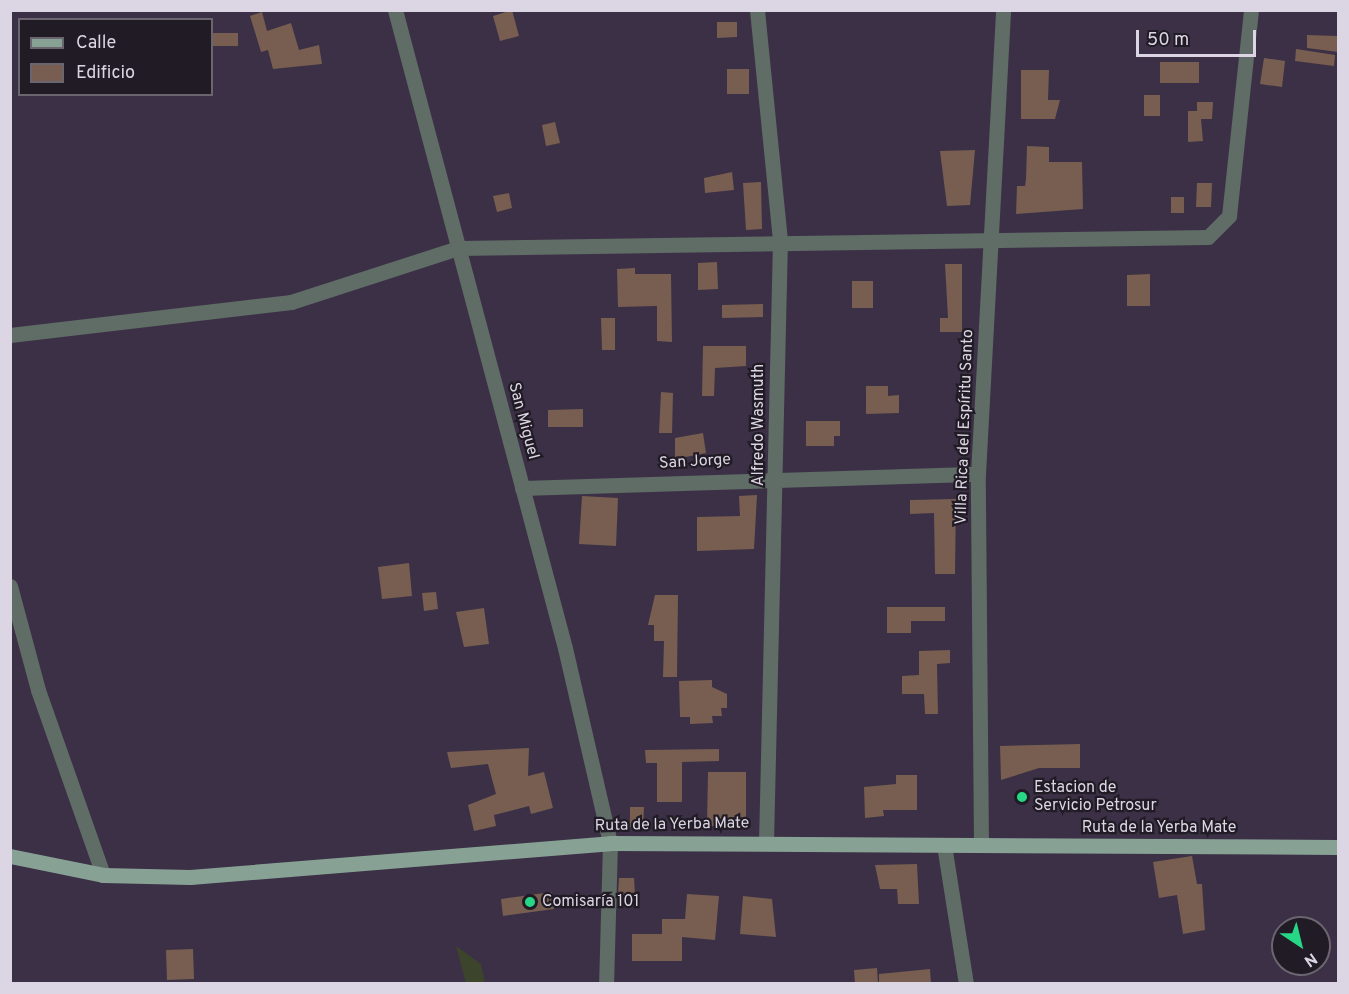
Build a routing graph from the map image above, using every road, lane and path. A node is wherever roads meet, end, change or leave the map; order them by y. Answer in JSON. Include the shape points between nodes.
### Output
{"nodes":[{"id":1,"x":395,"y":10,"type":"edge"},
{"id":2,"x":757,"y":10,"type":"edge"},
{"id":3,"x":1004,"y":10,"type":"edge"},
{"id":4,"x":1251,"y":10,"type":"edge"},
{"id":5,"x":992,"y":236,"type":"junction"},
{"id":6,"x":780,"y":240,"type":"junction"},
{"id":7,"x":458,"y":248,"type":"junction"},
{"id":8,"x":10,"y":335,"type":"edge"},
{"id":9,"x":978,"y":474,"type":"junction"},
{"id":10,"x":778,"y":477,"type":"junction"},
{"id":11,"x":522,"y":488,"type":"junction"},
{"id":12,"x":10,"y":586,"type":"edge"},
{"id":13,"x":766,"y":841,"type":"junction"},
{"id":14,"x":610,"y":843,"type":"junction"},
{"id":15,"x":944,"y":845,"type":"junction"},
{"id":16,"x":981,"y":845,"type":"junction"},
{"id":17,"x":1338,"y":847,"type":"edge"},
{"id":18,"x":10,"y":856,"type":"edge"},
{"id":19,"x":103,"y":875,"type":"junction"},
{"id":20,"x":606,"y":984,"type":"edge"},
{"id":21,"x":966,"y":984,"type":"edge"}],
"edges":[{"from":1,"to":7,"type":"street","name":"San Miguel"},
{"from":2,"to":6,"type":"street","name":"Alfredo Wasmuth"},
{"from":3,"to":5,"type":"street","name":"Villa Rica del Espíritu Santo"},
{"from":4,"to":5,"type":"street","via":[[1229,216],[1208,237]]},
{"from":5,"to":6,"type":"street"},
{"from":5,"to":9,"type":"street","name":"Villa Rica del Espíritu Santo"},
{"from":6,"to":7,"type":"street"},
{"from":6,"to":10,"type":"street","name":"Alfredo Wasmuth"},
{"from":7,"to":8,"type":"street","via":[[291,302]]},
{"from":7,"to":11,"type":"street","name":"San Miguel"},
{"from":9,"to":10,"type":"street","name":"San Jorge"},
{"from":9,"to":16,"type":"street","name":"Villa Rica del Espíritu Santo"},
{"from":10,"to":11,"type":"street","name":"San Jorge"},
{"from":10,"to":13,"type":"street","name":"Alfredo Wasmuth"},
{"from":11,"to":14,"type":"street","name":"San Miguel"},
{"from":12,"to":19,"type":"street","via":[[38,690]]},
{"from":13,"to":14,"type":"main road","name":"Ruta de la Yerba Mate"},
{"from":13,"to":15,"type":"main road","name":"Ruta de la Yerba Mate"},
{"from":14,"to":19,"type":"main road","name":"Ruta de la Yerba Mate","via":[[190,877]]},
{"from":14,"to":20,"type":"street","name":"San Miguel"},
{"from":15,"to":16,"type":"main road","name":"Ruta de la Yerba Mate"},
{"from":15,"to":21,"type":"street"},
{"from":16,"to":17,"type":"main road","name":"Ruta de la Yerba Mate"},
{"from":18,"to":19,"type":"main road","name":"Ruta de la Yerba Mate"}]}
